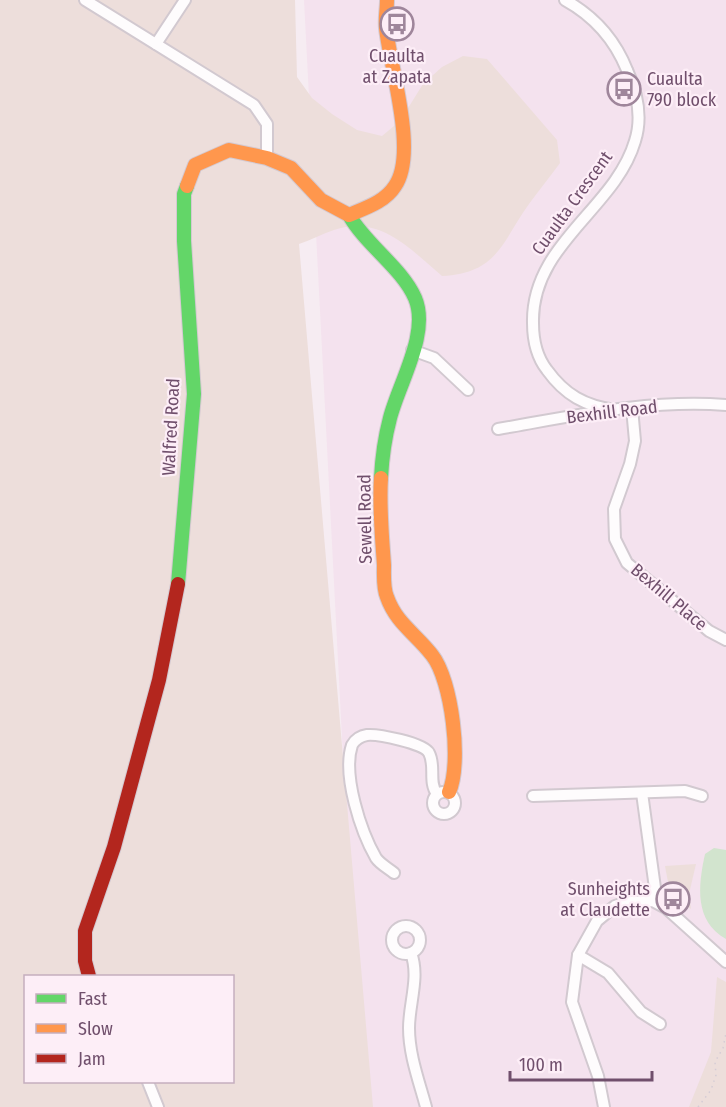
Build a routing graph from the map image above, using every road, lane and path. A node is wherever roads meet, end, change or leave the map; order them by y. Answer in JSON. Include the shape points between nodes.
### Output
{"nodes":[{"id":1,"x":85,"y":0,"type":"edge"},
{"id":2,"x":185,"y":0,"type":"edge"},
{"id":3,"x":387,"y":0,"type":"edge"},
{"id":4,"x":565,"y":0,"type":"edge"},
{"id":5,"x":156,"y":44,"type":"junction"},
{"id":6,"x":267,"y":158,"type":"junction"},
{"id":7,"x":350,"y":214,"type":"junction"},
{"id":8,"x":412,"y":350,"type":"junction"},
{"id":9,"x":468,"y":390,"type":"dead end"},
{"id":10,"x":726,"y":405,"type":"edge"},
{"id":11,"x":632,"y":408,"type":"junction"},
{"id":12,"x":615,"y":410,"type":"junction"},
{"id":13,"x":498,"y":429,"type":"dead end"},
{"id":14,"x":726,"y":640,"type":"edge"},
{"id":15,"x":443,"y":793,"type":"joint"},
{"id":16,"x":642,"y":793,"type":"junction"},
{"id":17,"x":533,"y":796,"type":"dead end"},
{"id":18,"x":702,"y":796,"type":"dead end"},
{"id":19,"x":394,"y":873,"type":"dead end"},
{"id":20,"x":653,"y":900,"type":"junction"},
{"id":21,"x":411,"y":953,"type":"dead end"},
{"id":22,"x":578,"y":955,"type":"junction"},
{"id":23,"x":726,"y":962,"type":"edge"},
{"id":24,"x":89,"y":975,"type":"edge"},
{"id":25,"x":660,"y":1024,"type":"dead end"},
{"id":26,"x":726,"y":1033,"type":"edge"},
{"id":27,"x":148,"y":1083,"type":"edge"},
{"id":28,"x":158,"y":1107,"type":"edge"},
{"id":29,"x":426,"y":1107,"type":"edge"},
{"id":30,"x":604,"y":1107,"type":"edge"},
{"id":31,"x":699,"y":1107,"type":"edge"}],
"edges":[{"from":1,"to":5,"type":"street"},
{"from":2,"to":5,"type":"street"},
{"from":3,"to":7,"type":"street","via":[[386,26],[404,159],[398,182],[380,201]]},
{"from":4,"to":12,"type":"street","name":"Cuaulta Crescent","via":[[583,10],[608,35],[635,89],[639,115],[636,140],[625,166],[549,260],[538,286],[533,341],[557,384],[576,399]]},
{"from":5,"to":6,"type":"street","via":[[254,105],[267,124]]},
{"from":6,"to":7,"type":"street","via":[[291,168],[321,200]]},
{"from":6,"to":24,"type":"street","name":"Walfred Road","via":[[229,150],[195,165],[184,194],[194,394],[177,592],[159,680],[114,847],[85,931]]},
{"from":7,"to":8,"type":"street","name":"Sewell Road","via":[[359,234],[405,282],[415,298],[418,334]]},
{"from":8,"to":9,"type":"street","via":[[434,358]]},
{"from":8,"to":15,"type":"street","name":"Sewell Road","via":[[390,418],[379,501],[386,596],[401,625],[432,655],[447,686],[455,779]]},
{"from":10,"to":11,"type":"street","name":"Bexhill Road"},
{"from":11,"to":12,"type":"street","name":"Bexhill Road"},
{"from":11,"to":14,"type":"street","name":"Bexhill Place","via":[[635,441],[614,509],[615,539],[627,563],[709,631]]},
{"from":12,"to":13,"type":"street","name":"Bexhill Road"},
{"from":15,"to":19,"type":"street","via":[[433,787],[430,754],[418,744],[370,735],[360,737],[352,746],[354,801],[377,860]]},
{"from":16,"to":17,"type":"street"},
{"from":16,"to":18,"type":"street","via":[[685,791]]},
{"from":16,"to":20,"type":"street","via":[[655,888]]},
{"from":20,"to":22,"type":"street","via":[[626,902],[605,913],[590,930]]},
{"from":20,"to":23,"type":"street"},
{"from":21,"to":29,"type":"street","via":[[415,973],[409,1041]]},
{"from":22,"to":25,"type":"street","via":[[608,973],[641,1012]]},
{"from":22,"to":30,"type":"street","via":[[572,1002],[598,1077]]},
{"from":26,"to":31,"type":"path","via":[[715,1062],[711,1090]]},
{"from":27,"to":28,"type":"street"}]}
